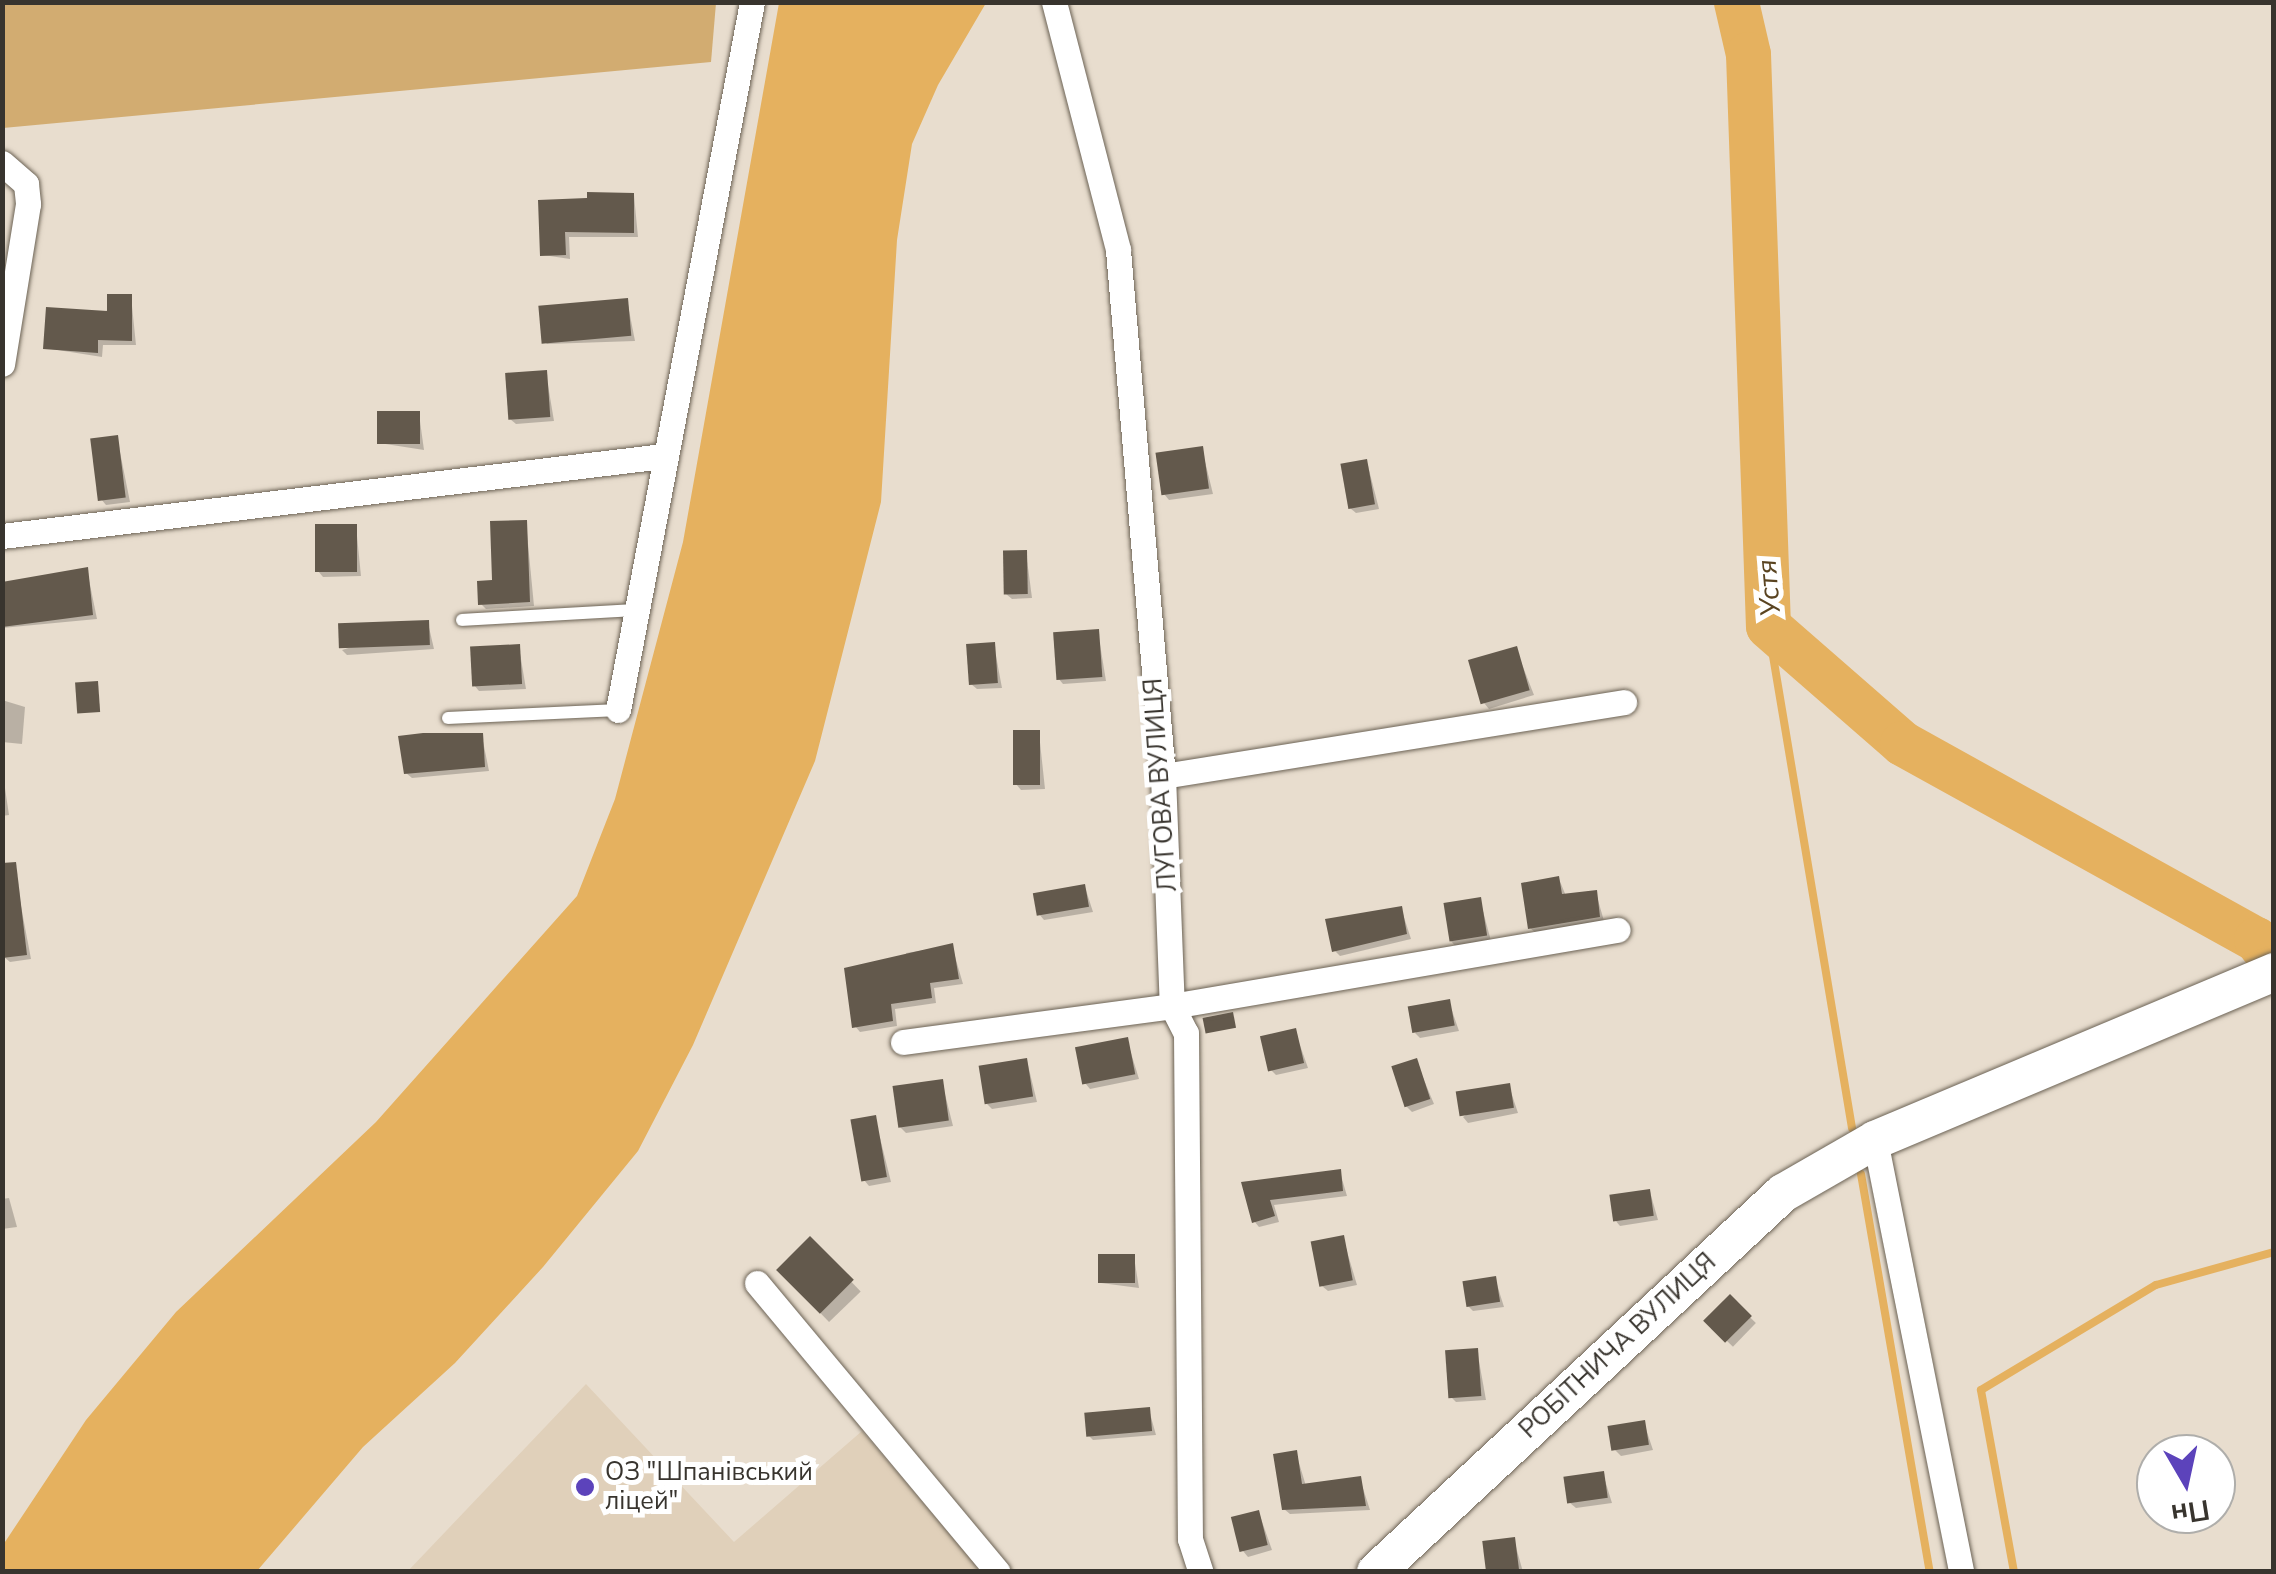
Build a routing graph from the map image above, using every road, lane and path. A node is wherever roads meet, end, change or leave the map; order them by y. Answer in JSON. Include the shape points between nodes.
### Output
{"nodes":[{"id":1,"x":752,"y":2,"type":"edge"},
{"id":2,"x":1054,"y":2,"type":"edge"},
{"id":3,"x":2,"y":163,"type":"edge"},
{"id":4,"x":2,"y":364,"type":"edge"},
{"id":5,"x":663,"y":456,"type":"junction"},
{"id":6,"x":2,"y":536,"type":"edge"},
{"id":7,"x":638,"y":610,"type":"junction"},
{"id":8,"x":462,"y":620,"type":"dead end"},
{"id":9,"x":1624,"y":702,"type":"dead end"},
{"id":10,"x":618,"y":710,"type":"joint"},
{"id":11,"x":448,"y":718,"type":"dead end"},
{"id":12,"x":1163,"y":776,"type":"junction"},
{"id":13,"x":1618,"y":930,"type":"dead end"},
{"id":14,"x":2274,"y":972,"type":"edge"},
{"id":15,"x":1172,"y":1006,"type":"junction"},
{"id":16,"x":903,"y":1042,"type":"dead end"},
{"id":17,"x":1876,"y":1140,"type":"junction"},
{"id":18,"x":756,"y":1283,"type":"dead end"},
{"id":19,"x":998,"y":1572,"type":"edge"},
{"id":20,"x":1201,"y":1572,"type":"edge"},
{"id":21,"x":1376,"y":1572,"type":"edge"},
{"id":22,"x":1961,"y":1572,"type":"edge"}],
"edges":[{"from":1,"to":5,"type":"street","via":[[706,270]]},
{"from":2,"to":12,"type":"street","name":"ЛУГОВА ВУЛИЦЯ","via":[[1118,250]]},
{"from":3,"to":4,"type":"street","via":[[26,184],[28,204]]},
{"from":5,"to":6,"type":"street"},
{"from":5,"to":7,"type":"street"},
{"from":7,"to":8,"type":"lane"},
{"from":7,"to":10,"type":"street"},
{"from":9,"to":12,"type":"street"},
{"from":10,"to":11,"type":"lane"},
{"from":12,"to":15,"type":"street","name":"ЛУГОВА ВУЛИЦЯ"},
{"from":13,"to":15,"type":"street"},
{"from":14,"to":17,"type":"street","name":"РОБІТНИЧА ВУЛИЦЯ"},
{"from":15,"to":16,"type":"street"},
{"from":15,"to":20,"type":"street","name":"ЛУГОВА ВУЛИЦЯ","via":[[1186,1033],[1190,1539]]},
{"from":17,"to":21,"type":"street","name":"РОБІТНИЧА ВУЛИЦЯ","via":[[1783,1193]]},
{"from":17,"to":22,"type":"street"},
{"from":18,"to":19,"type":"street"}]}
